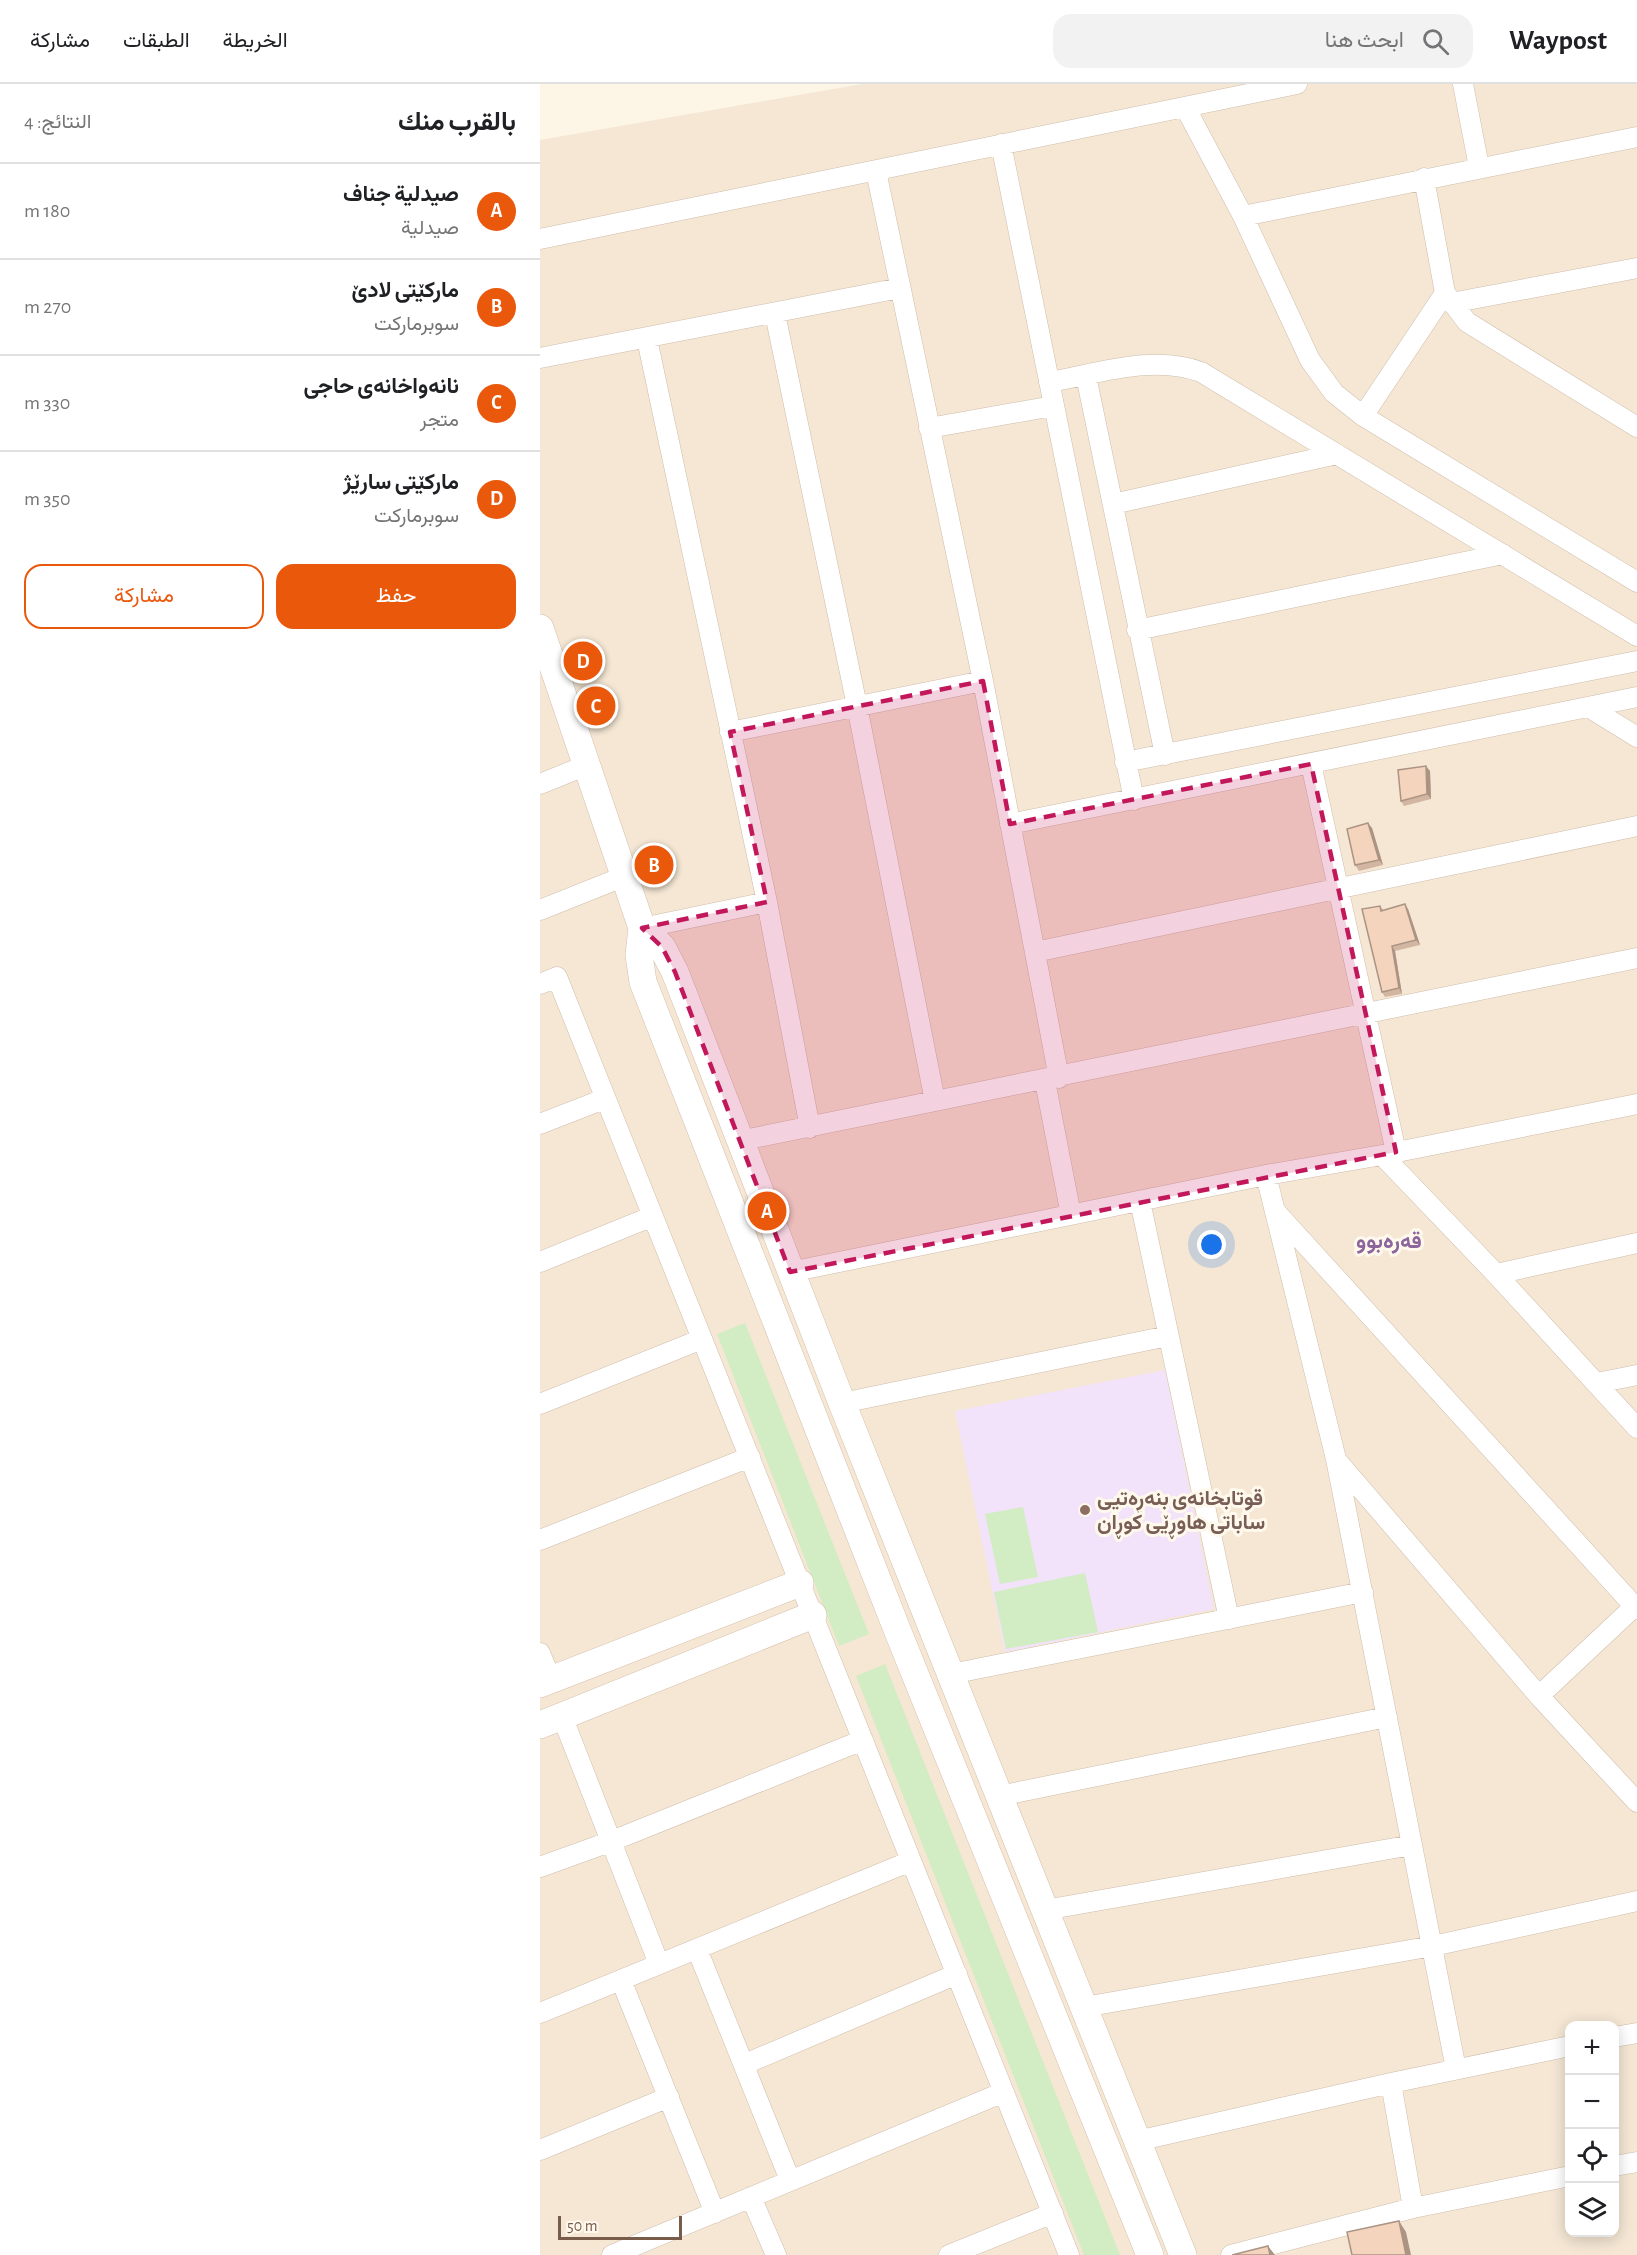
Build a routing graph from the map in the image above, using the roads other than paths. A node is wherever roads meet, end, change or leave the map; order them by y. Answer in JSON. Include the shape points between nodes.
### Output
{"nodes":[{"id":1,"x":1297,"y":84,"type":"edge"},
{"id":2,"x":1463,"y":84,"type":"edge"},
{"id":3,"x":1185,"y":107,"type":"junction"},
{"id":4,"x":1637,"y":137,"type":"edge"},
{"id":5,"x":1001,"y":144,"type":"junction"},
{"id":6,"x":1479,"y":167,"type":"junction"},
{"id":7,"x":876,"y":171,"type":"junction"},
{"id":8,"x":1424,"y":178,"type":"junction"},
{"id":9,"x":1242,"y":216,"type":"junction"},
{"id":10,"x":540,"y":239,"type":"edge"},
{"id":11,"x":1637,"y":268,"type":"edge"},
{"id":12,"x":900,"y":288,"type":"junction"},
{"id":13,"x":1448,"y":298,"type":"junction"},
{"id":14,"x":775,"y":314,"type":"junction"},
{"id":15,"x":647,"y":339,"type":"junction"},
{"id":16,"x":540,"y":358,"type":"edge"},
{"id":17,"x":1086,"y":376,"type":"junction"},
{"id":18,"x":1049,"y":382,"type":"junction"},
{"id":19,"x":1053,"y":406,"type":"junction"},
{"id":20,"x":1363,"y":416,"type":"junction"},
{"id":21,"x":1637,"y":427,"type":"edge"},
{"id":22,"x":929,"y":428,"type":"junction"},
{"id":23,"x":1337,"y":454,"type":"junction"},
{"id":24,"x":1113,"y":504,"type":"junction"},
{"id":25,"x":1503,"y":554,"type":"junction"},
{"id":26,"x":1637,"y":582,"type":"edge"},
{"id":27,"x":1137,"y":630,"type":"junction"},
{"id":28,"x":1637,"y":636,"type":"edge"},
{"id":29,"x":542,"y":643,"type":"edge"},
{"id":30,"x":1637,"y":660,"type":"edge"},
{"id":31,"x":983,"y":681,"type":"junction"},
{"id":32,"x":1637,"y":697,"type":"edge"},
{"id":33,"x":857,"y":706,"type":"junction"},
{"id":34,"x":1590,"y":708,"type":"junction"},
{"id":35,"x":730,"y":732,"type":"junction"},
{"id":36,"x":1637,"y":737,"type":"edge"},
{"id":37,"x":1165,"y":755,"type":"junction"},
{"id":38,"x":1125,"y":762,"type":"junction"},
{"id":39,"x":1311,"y":764,"type":"junction"},
{"id":40,"x":587,"y":765,"type":"junction"},
{"id":41,"x":540,"y":784,"type":"edge"},
{"id":42,"x":1134,"y":800,"type":"junction"},
{"id":43,"x":1010,"y":824,"type":"junction"},
{"id":44,"x":1637,"y":826,"type":"edge"},
{"id":45,"x":624,"y":876,"type":"junction"},
{"id":46,"x":1339,"y":889,"type":"junction"},
{"id":47,"x":767,"y":902,"type":"junction"},
{"id":48,"x":540,"y":910,"type":"edge"},
{"id":49,"x":642,"y":928,"type":"junction"},
{"id":50,"x":1035,"y":952,"type":"junction"},
{"id":51,"x":1637,"y":958,"type":"edge"},
{"id":52,"x":540,"y":984,"type":"edge"},
{"id":53,"x":1366,"y":1013,"type":"junction"},
{"id":54,"x":1052,"y":1079,"type":"junction"},
{"id":55,"x":604,"y":1099,"type":"junction"},
{"id":56,"x":935,"y":1101,"type":"junction"},
{"id":57,"x":1637,"y":1104,"type":"edge"},
{"id":58,"x":540,"y":1124,"type":"edge"},
{"id":59,"x":810,"y":1128,"type":"junction"},
{"id":60,"x":739,"y":1141,"type":"junction"},
{"id":61,"x":1389,"y":1154,"type":"junction"},
{"id":62,"x":1266,"y":1175,"type":"junction"},
{"id":63,"x":1140,"y":1201,"type":"junction"},
{"id":64,"x":1274,"y":1210,"type":"junction"},
{"id":65,"x":1071,"y":1215,"type":"junction"},
{"id":66,"x":653,"y":1216,"type":"junction"},
{"id":67,"x":1637,"y":1243,"type":"edge"},
{"id":68,"x":540,"y":1262,"type":"edge"},
{"id":69,"x":790,"y":1272,"type":"junction"},
{"id":70,"x":1496,"y":1274,"type":"junction"},
{"id":71,"x":1168,"y":1336,"type":"junction"},
{"id":72,"x":702,"y":1339,"type":"junction"},
{"id":73,"x":1637,"y":1375,"type":"edge"},
{"id":74,"x":1597,"y":1383,"type":"junction"},
{"id":75,"x":842,"y":1403,"type":"junction"},
{"id":76,"x":540,"y":1404,"type":"edge"},
{"id":77,"x":1637,"y":1428,"type":"edge"},
{"id":78,"x":750,"y":1457,"type":"junction"},
{"id":79,"x":1336,"y":1460,"type":"junction"},
{"id":80,"x":540,"y":1540,"type":"edge"},
{"id":81,"x":800,"y":1583,"type":"junction"},
{"id":82,"x":1363,"y":1592,"type":"junction"},
{"id":83,"x":1636,"y":1607,"type":"edge"},
{"id":84,"x":813,"y":1615,"type":"junction"},
{"id":85,"x":928,"y":1619,"type":"junction"},
{"id":86,"x":1229,"y":1619,"type":"junction"},
{"id":87,"x":898,"y":1632,"type":"junction"},
{"id":88,"x":540,"y":1653,"type":"edge"},
{"id":89,"x":951,"y":1674,"type":"junction"},
{"id":90,"x":545,"y":1682,"type":"edge"},
{"id":91,"x":1539,"y":1696,"type":"junction"},
{"id":92,"x":1387,"y":1718,"type":"junction"},
{"id":93,"x":551,"y":1721,"type":"edge"},
{"id":94,"x":863,"y":1740,"type":"junction"},
{"id":95,"x":999,"y":1796,"type":"junction"},
{"id":96,"x":1637,"y":1802,"type":"edge"},
{"id":97,"x":612,"y":1841,"type":"junction"},
{"id":98,"x":1412,"y":1845,"type":"junction"},
{"id":99,"x":911,"y":1861,"type":"junction"},
{"id":100,"x":540,"y":1867,"type":"edge"},
{"id":101,"x":1637,"y":1901,"type":"edge"},
{"id":102,"x":1045,"y":1911,"type":"junction"},
{"id":103,"x":1432,"y":1946,"type":"junction"},
{"id":104,"x":697,"y":1949,"type":"junction"},
{"id":105,"x":659,"y":1964,"type":"junction"},
{"id":106,"x":957,"y":1974,"type":"junction"},
{"id":107,"x":621,"y":1980,"type":"junction"},
{"id":108,"x":1084,"y":2007,"type":"junction"},
{"id":109,"x":540,"y":2013,"type":"edge"},
{"id":110,"x":1637,"y":2033,"type":"edge"},
{"id":111,"x":1619,"y":2036,"type":"edge"},
{"id":112,"x":1565,"y":2047,"type":"edge"},
{"id":113,"x":744,"y":2064,"type":"junction"},
{"id":114,"x":1456,"y":2069,"type":"junction"},
{"id":115,"x":1390,"y":2083,"type":"junction"},
{"id":116,"x":1004,"y":2092,"type":"junction"},
{"id":117,"x":669,"y":2097,"type":"junction"},
{"id":118,"x":1137,"y":2141,"type":"junction"},
{"id":119,"x":540,"y":2150,"type":"edge"},
{"id":120,"x":1637,"y":2162,"type":"edge"},
{"id":121,"x":1619,"y":2165,"type":"edge"},
{"id":122,"x":1565,"y":2177,"type":"edge"},
{"id":123,"x":790,"y":2180,"type":"junction"},
{"id":124,"x":751,"y":2197,"type":"junction"},
{"id":125,"x":1413,"y":2208,"type":"junction"},
{"id":126,"x":715,"y":2213,"type":"junction"},
{"id":127,"x":1053,"y":2213,"type":"junction"},
{"id":128,"x":612,"y":2255,"type":"edge"},
{"id":129,"x":776,"y":2255,"type":"edge"},
{"id":130,"x":949,"y":2255,"type":"edge"},
{"id":131,"x":1070,"y":2255,"type":"edge"},
{"id":132,"x":1150,"y":2255,"type":"edge"},
{"id":133,"x":1183,"y":2255,"type":"edge"},
{"id":134,"x":1232,"y":2255,"type":"edge"}],
"edges":[{"from":1,"to":3,"type":"street"},
{"from":2,"to":6,"type":"street"},
{"from":3,"to":5,"type":"street"},
{"from":3,"to":9,"type":"street"},
{"from":4,"to":6,"type":"street"},
{"from":5,"to":7,"type":"street"},
{"from":5,"to":18,"type":"street"},
{"from":6,"to":8,"type":"street"},
{"from":7,"to":10,"type":"street"},
{"from":7,"to":12,"type":"street"},
{"from":8,"to":9,"type":"street"},
{"from":8,"to":13,"type":"street"},
{"from":9,"to":20,"type":"street","via":[[1310,360],[1334,393]]},
{"from":11,"to":13,"type":"street"},
{"from":12,"to":14,"type":"street"},
{"from":12,"to":22,"type":"street"},
{"from":13,"to":20,"type":"street"},
{"from":13,"to":21,"type":"street","via":[[1467,322]]},
{"from":14,"to":15,"type":"street"},
{"from":14,"to":33,"type":"street"},
{"from":15,"to":16,"type":"street"},
{"from":15,"to":35,"type":"street"},
{"from":17,"to":18,"type":"street"},
{"from":17,"to":23,"type":"street","via":[[1154,364],[1190,368]]},
{"from":17,"to":24,"type":"street"},
{"from":18,"to":19,"type":"street"},
{"from":19,"to":22,"type":"street"},
{"from":19,"to":38,"type":"street"},
{"from":20,"to":26,"type":"street"},
{"from":22,"to":31,"type":"street"},
{"from":23,"to":24,"type":"street"},
{"from":23,"to":25,"type":"street"},
{"from":24,"to":27,"type":"street"},
{"from":25,"to":27,"type":"street"},
{"from":25,"to":28,"type":"street"},
{"from":27,"to":37,"type":"street"},
{"from":29,"to":40,"type":"street"},
{"from":30,"to":37,"type":"street"},
{"from":31,"to":33,"type":"street"},
{"from":31,"to":43,"type":"street"},
{"from":32,"to":34,"type":"street"},
{"from":33,"to":35,"type":"street"},
{"from":33,"to":56,"type":"street"},
{"from":34,"to":36,"type":"street"},
{"from":34,"to":39,"type":"street"},
{"from":35,"to":47,"type":"street"},
{"from":37,"to":38,"type":"street"},
{"from":38,"to":42,"type":"street"},
{"from":39,"to":42,"type":"street"},
{"from":39,"to":46,"type":"street"},
{"from":40,"to":41,"type":"street"},
{"from":40,"to":45,"type":"street"},
{"from":42,"to":43,"type":"street"},
{"from":43,"to":50,"type":"street"},
{"from":44,"to":46,"type":"street"},
{"from":45,"to":48,"type":"street"},
{"from":45,"to":49,"type":"street"},
{"from":46,"to":50,"type":"street"},
{"from":46,"to":53,"type":"street"},
{"from":47,"to":49,"type":"street"},
{"from":47,"to":59,"type":"street"},
{"from":49,"to":60,"type":"street","via":[[662,947],[672,965]]},
{"from":49,"to":87,"type":"street","via":[[639,955],[643,982]]},
{"from":50,"to":54,"type":"street"},
{"from":51,"to":53,"type":"street"},
{"from":52,"to":55,"type":"street","via":[[557,977]]},
{"from":53,"to":54,"type":"street"},
{"from":53,"to":61,"type":"street"},
{"from":54,"to":56,"type":"street"},
{"from":54,"to":65,"type":"street"},
{"from":55,"to":58,"type":"street"},
{"from":55,"to":66,"type":"street"},
{"from":56,"to":59,"type":"street"},
{"from":57,"to":61,"type":"street"},
{"from":59,"to":60,"type":"street"},
{"from":60,"to":69,"type":"street"},
{"from":61,"to":62,"type":"street"},
{"from":61,"to":70,"type":"street"},
{"from":62,"to":63,"type":"street"},
{"from":62,"to":64,"type":"street"},
{"from":63,"to":65,"type":"street"},
{"from":63,"to":71,"type":"street"},
{"from":64,"to":79,"type":"street"},
{"from":64,"to":83,"type":"street"},
{"from":65,"to":69,"type":"street"},
{"from":66,"to":68,"type":"street"},
{"from":66,"to":72,"type":"street"},
{"from":67,"to":70,"type":"street"},
{"from":69,"to":75,"type":"street"},
{"from":70,"to":74,"type":"street"},
{"from":71,"to":75,"type":"street"},
{"from":71,"to":86,"type":"street"},
{"from":72,"to":76,"type":"street"},
{"from":72,"to":78,"type":"street"},
{"from":73,"to":74,"type":"street"},
{"from":74,"to":77,"type":"street"},
{"from":75,"to":85,"type":"street"},
{"from":78,"to":80,"type":"street"},
{"from":78,"to":81,"type":"street"},
{"from":79,"to":82,"type":"street"},
{"from":79,"to":91,"type":"street"},
{"from":81,"to":84,"type":"street"},
{"from":81,"to":90,"type":"street"},
{"from":82,"to":86,"type":"street"},
{"from":82,"to":92,"type":"street"},
{"from":83,"to":91,"type":"street"},
{"from":84,"to":93,"type":"street"},
{"from":84,"to":94,"type":"street"},
{"from":85,"to":87,"type":"street"},
{"from":85,"to":89,"type":"street"},
{"from":86,"to":89,"type":"street"},
{"from":87,"to":132,"type":"street"},
{"from":88,"to":90,"type":"street"},
{"from":89,"to":95,"type":"street"},
{"from":91,"to":96,"type":"street"},
{"from":92,"to":95,"type":"street"},
{"from":92,"to":98,"type":"street"},
{"from":93,"to":97,"type":"street"},
{"from":94,"to":97,"type":"street"},
{"from":94,"to":99,"type":"street"},
{"from":95,"to":102,"type":"street"},
{"from":97,"to":100,"type":"street"},
{"from":97,"to":105,"type":"street"},
{"from":98,"to":102,"type":"street"},
{"from":98,"to":103,"type":"street"},
{"from":99,"to":104,"type":"street"},
{"from":99,"to":106,"type":"street"},
{"from":101,"to":103,"type":"street"},
{"from":102,"to":108,"type":"street"},
{"from":103,"to":108,"type":"street"},
{"from":103,"to":114,"type":"street"},
{"from":104,"to":105,"type":"street"},
{"from":104,"to":113,"type":"street"},
{"from":105,"to":107,"type":"street"},
{"from":106,"to":113,"type":"street"},
{"from":106,"to":116,"type":"street"},
{"from":107,"to":109,"type":"street"},
{"from":107,"to":117,"type":"street"},
{"from":108,"to":118,"type":"street"},
{"from":110,"to":111,"type":"street"},
{"from":112,"to":114,"type":"street"},
{"from":113,"to":123,"type":"street"},
{"from":114,"to":115,"type":"street"},
{"from":115,"to":118,"type":"street"},
{"from":115,"to":125,"type":"street"},
{"from":116,"to":123,"type":"street"},
{"from":116,"to":127,"type":"street"},
{"from":117,"to":119,"type":"street"},
{"from":117,"to":126,"type":"street"},
{"from":118,"to":133,"type":"street"},
{"from":120,"to":121,"type":"street"},
{"from":122,"to":125,"type":"street"},
{"from":123,"to":124,"type":"street"},
{"from":124,"to":126,"type":"street"},
{"from":124,"to":129,"type":"street"},
{"from":125,"to":134,"type":"street"},
{"from":126,"to":128,"type":"street"},
{"from":127,"to":130,"type":"street"},
{"from":127,"to":131,"type":"street"}]}
